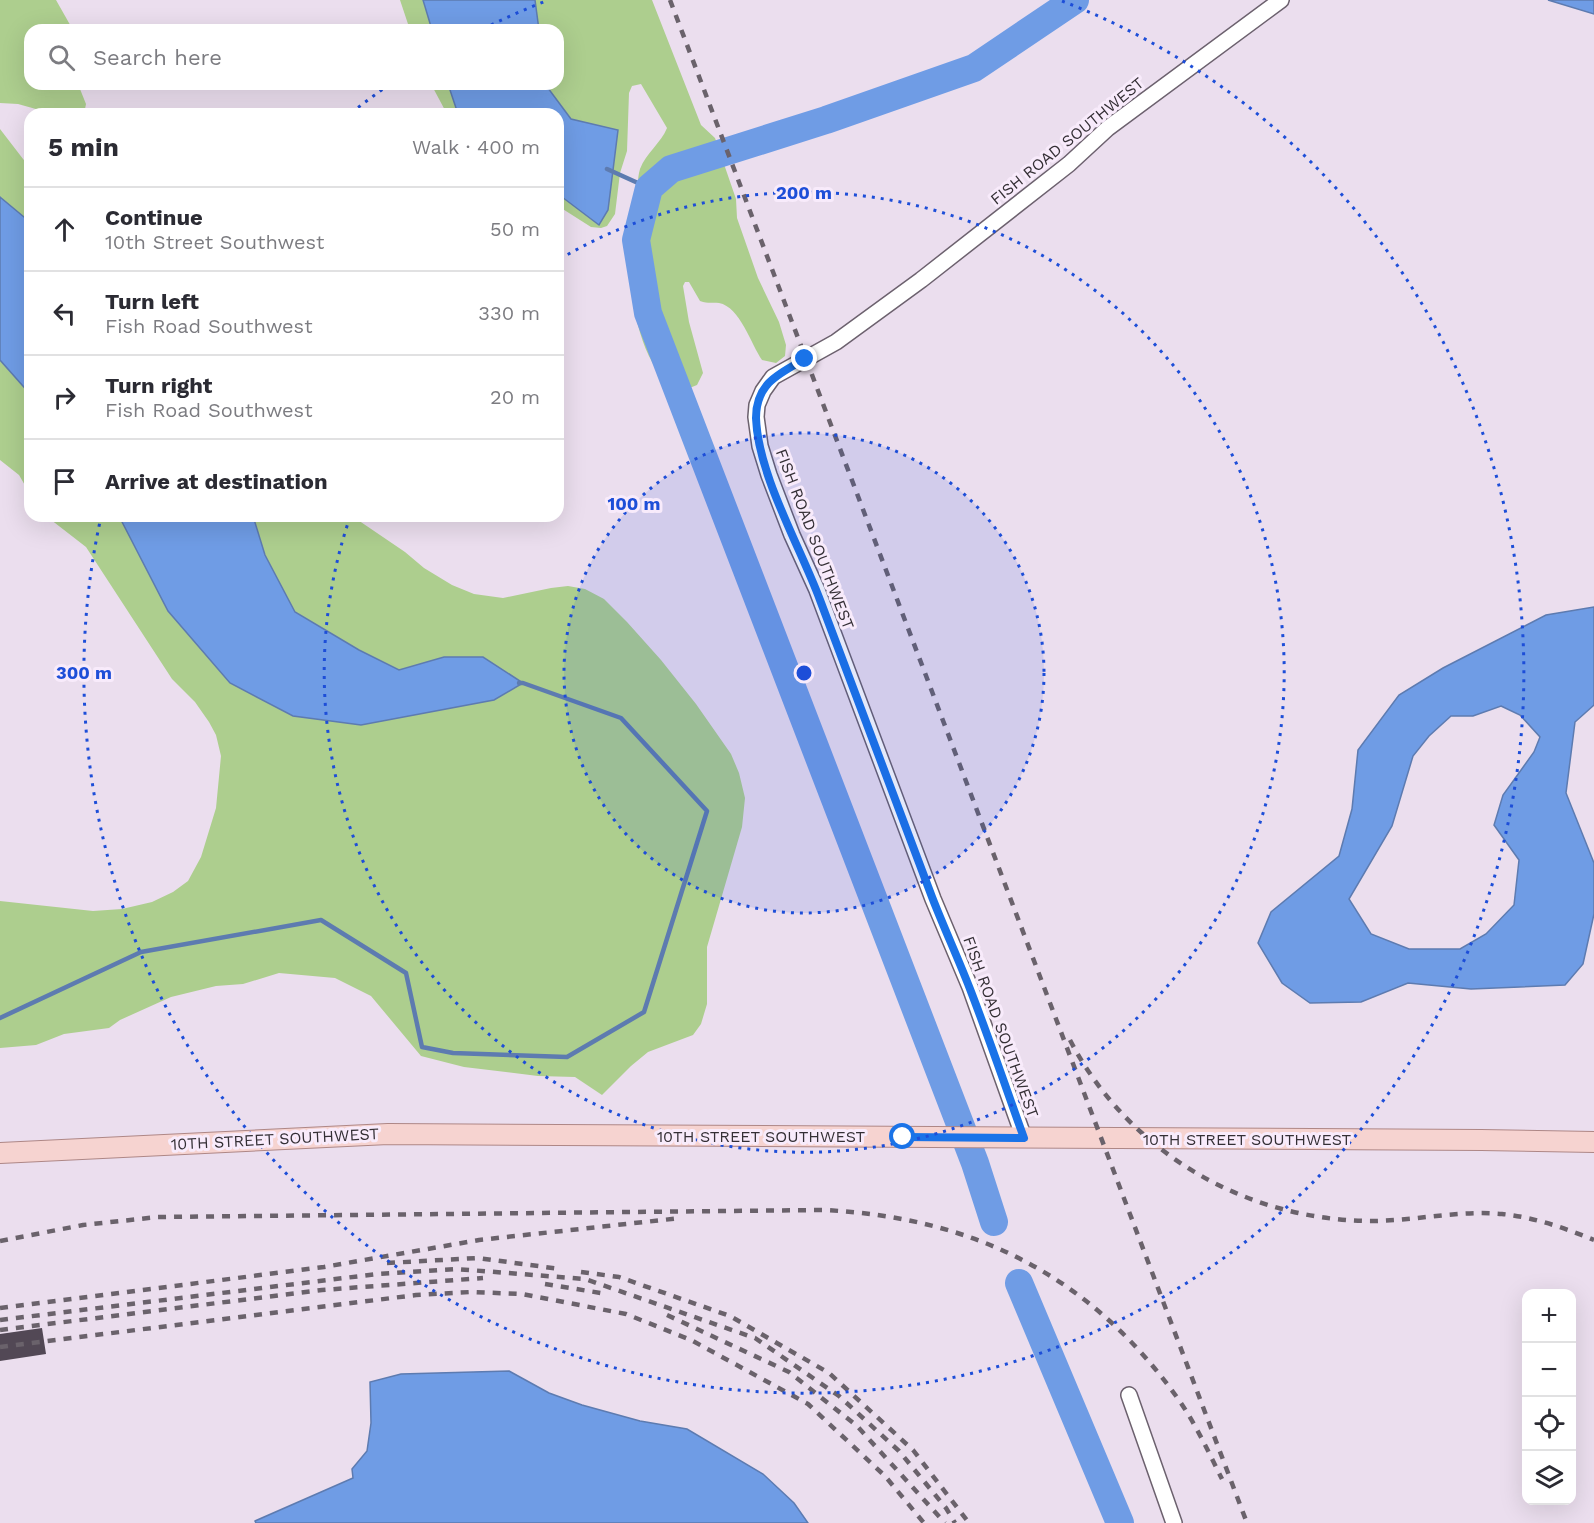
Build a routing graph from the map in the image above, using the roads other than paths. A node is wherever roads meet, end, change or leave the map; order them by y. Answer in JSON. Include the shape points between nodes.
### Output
{"nodes":[{"id":1,"x":1281,"y":0,"type":"edge"},
{"id":2,"x":1024,"y":1138,"type":"junction"},
{"id":3,"x":1594,"y":1142,"type":"edge"},
{"id":4,"x":0,"y":1153,"type":"edge"},
{"id":5,"x":1129,"y":1395,"type":"dead end"},
{"id":6,"x":1174,"y":1523,"type":"edge"}],
"edges":[{"from":1,"to":2,"type":"street","name":"FISH ROAD SOUTHWEST","via":[[1108,129],[921,280],[836,342],[773,377],[758,405],[760,446],[769,476],[970,987]]},
{"from":2,"to":3,"type":"main road","name":"10TH STREET SOUTHWEST"},
{"from":2,"to":4,"type":"main road","name":"10TH STREET SOUTHWEST","via":[[388,1134]]},
{"from":5,"to":6,"type":"street"}]}
